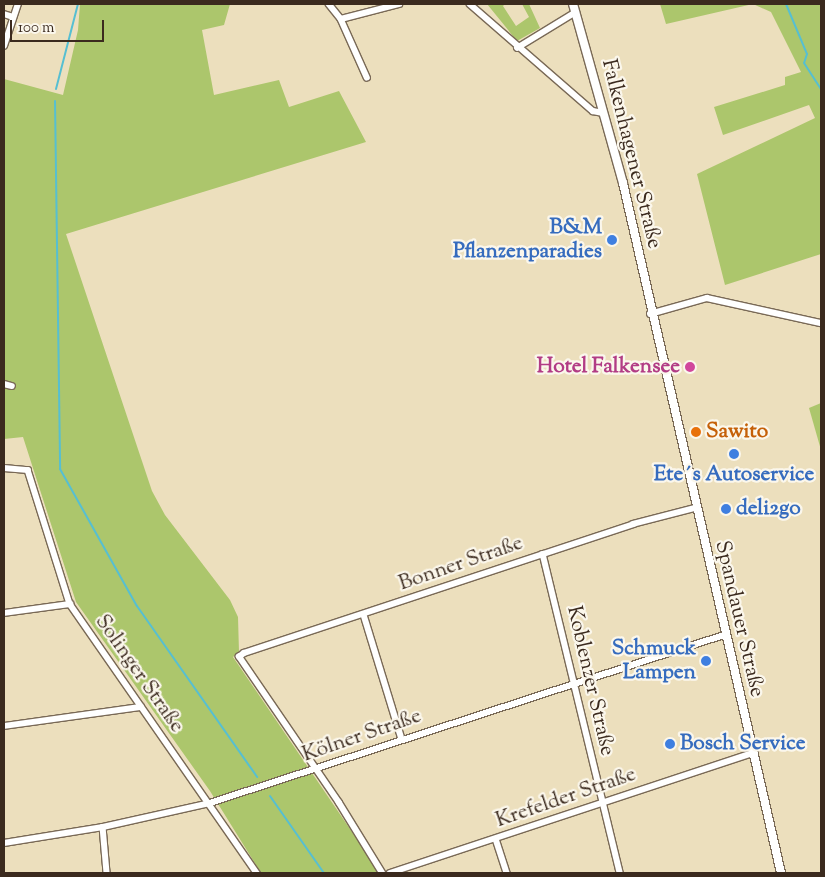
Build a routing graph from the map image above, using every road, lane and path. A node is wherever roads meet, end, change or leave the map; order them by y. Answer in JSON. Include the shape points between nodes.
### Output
{"nodes":[{"id":1,"x":18,"y":4,"type":"edge"},
{"id":2,"x":329,"y":4,"type":"edge"},
{"id":3,"x":399,"y":4,"type":"edge"},
{"id":4,"x":470,"y":4,"type":"edge"},
{"id":5,"x":574,"y":8,"type":"edge"},
{"id":6,"x":4,"y":14,"type":"edge"},
{"id":7,"x":13,"y":17,"type":"junction"},
{"id":8,"x":341,"y":20,"type":"junction"},
{"id":9,"x":4,"y":46,"type":"edge"},
{"id":10,"x":517,"y":48,"type":"junction"},
{"id":11,"x":367,"y":77,"type":"dead end"},
{"id":12,"x":603,"y":113,"type":"junction"},
{"id":13,"x":650,"y":314,"type":"junction"},
{"id":14,"x":821,"y":323,"type":"edge"},
{"id":15,"x":4,"y":384,"type":"edge"},
{"id":16,"x":12,"y":386,"type":"dead end"},
{"id":17,"x":4,"y":468,"type":"edge"},
{"id":18,"x":695,"y":508,"type":"junction"},
{"id":19,"x":543,"y":554,"type":"junction"},
{"id":20,"x":70,"y":604,"type":"junction"},
{"id":21,"x":4,"y":613,"type":"edge"},
{"id":22,"x":364,"y":615,"type":"junction"},
{"id":23,"x":724,"y":635,"type":"junction"},
{"id":24,"x":574,"y":684,"type":"junction"},
{"id":25,"x":141,"y":707,"type":"junction"},
{"id":26,"x":4,"y":726,"type":"edge"},
{"id":27,"x":402,"y":740,"type":"junction"},
{"id":28,"x":753,"y":753,"type":"junction"},
{"id":29,"x":316,"y":770,"type":"junction"},
{"id":30,"x":210,"y":803,"type":"junction"},
{"id":31,"x":602,"y":803,"type":"junction"},
{"id":32,"x":103,"y":827,"type":"junction"},
{"id":33,"x":496,"y":839,"type":"junction"},
{"id":34,"x":4,"y":843,"type":"edge"},
{"id":35,"x":107,"y":873,"type":"edge"},
{"id":36,"x":257,"y":873,"type":"edge"},
{"id":37,"x":382,"y":873,"type":"edge"},
{"id":38,"x":390,"y":873,"type":"edge"},
{"id":39,"x":507,"y":873,"type":"edge"},
{"id":40,"x":620,"y":873,"type":"edge"},
{"id":41,"x":781,"y":873,"type":"edge"}],
"edges":[{"from":1,"to":7,"type":"street"},
{"from":2,"to":8,"type":"street"},
{"from":3,"to":8,"type":"street"},
{"from":4,"to":10,"type":"street"},
{"from":5,"to":10,"type":"street"},
{"from":5,"to":12,"type":"main road","name":"Falkenhagener Straße"},
{"from":6,"to":7,"type":"street"},
{"from":7,"to":9,"type":"street"},
{"from":8,"to":11,"type":"street"},
{"from":10,"to":12,"type":"street","via":[[593,111]]},
{"from":12,"to":13,"type":"main road","name":"Falkenhagener Straße","via":[[623,182]]},
{"from":13,"to":14,"type":"street","via":[[707,298]]},
{"from":13,"to":18,"type":"main road","name":"Spandauer Straße"},
{"from":15,"to":16,"type":"street"},
{"from":17,"to":20,"type":"street","name":"Solinger Straße","via":[[21,467],[31,475]]},
{"from":18,"to":19,"type":"street","name":"Bonner Straße"},
{"from":18,"to":23,"type":"main road","name":"Spandauer Straße"},
{"from":19,"to":22,"type":"street","name":"Bonner Straße"},
{"from":19,"to":24,"type":"street","name":"Koblenzer Straße"},
{"from":20,"to":21,"type":"street"},
{"from":20,"to":25,"type":"street","name":"Solinger Straße"},
{"from":22,"to":27,"type":"street"},
{"from":22,"to":29,"type":"street","name":"Bonner Straße","via":[[239,657]]},
{"from":23,"to":24,"type":"street","name":"Kölner Straße"},
{"from":23,"to":28,"type":"main road","name":"Spandauer Straße"},
{"from":24,"to":27,"type":"street","name":"Kölner Straße"},
{"from":24,"to":31,"type":"street","name":"Koblenzer Straße"},
{"from":25,"to":26,"type":"street"},
{"from":25,"to":30,"type":"street","name":"Solinger Straße"},
{"from":27,"to":29,"type":"street","name":"Kölner Straße"},
{"from":28,"to":31,"type":"street","name":"Krefelder Straße"},
{"from":28,"to":41,"type":"main road","name":"Spandauer Straße"},
{"from":29,"to":30,"type":"street","name":"Kölner Straße"},
{"from":29,"to":37,"type":"street"},
{"from":30,"to":32,"type":"street","name":"Kölner Straße"},
{"from":30,"to":36,"type":"street","name":"Solinger Straße"},
{"from":31,"to":33,"type":"street","name":"Krefelder Straße"},
{"from":31,"to":40,"type":"street","name":"Koblenzer Straße"},
{"from":32,"to":34,"type":"street","name":"Kölner Straße"},
{"from":32,"to":35,"type":"street"},
{"from":33,"to":38,"type":"street","name":"Krefelder Straße"},
{"from":33,"to":39,"type":"street"}]}
